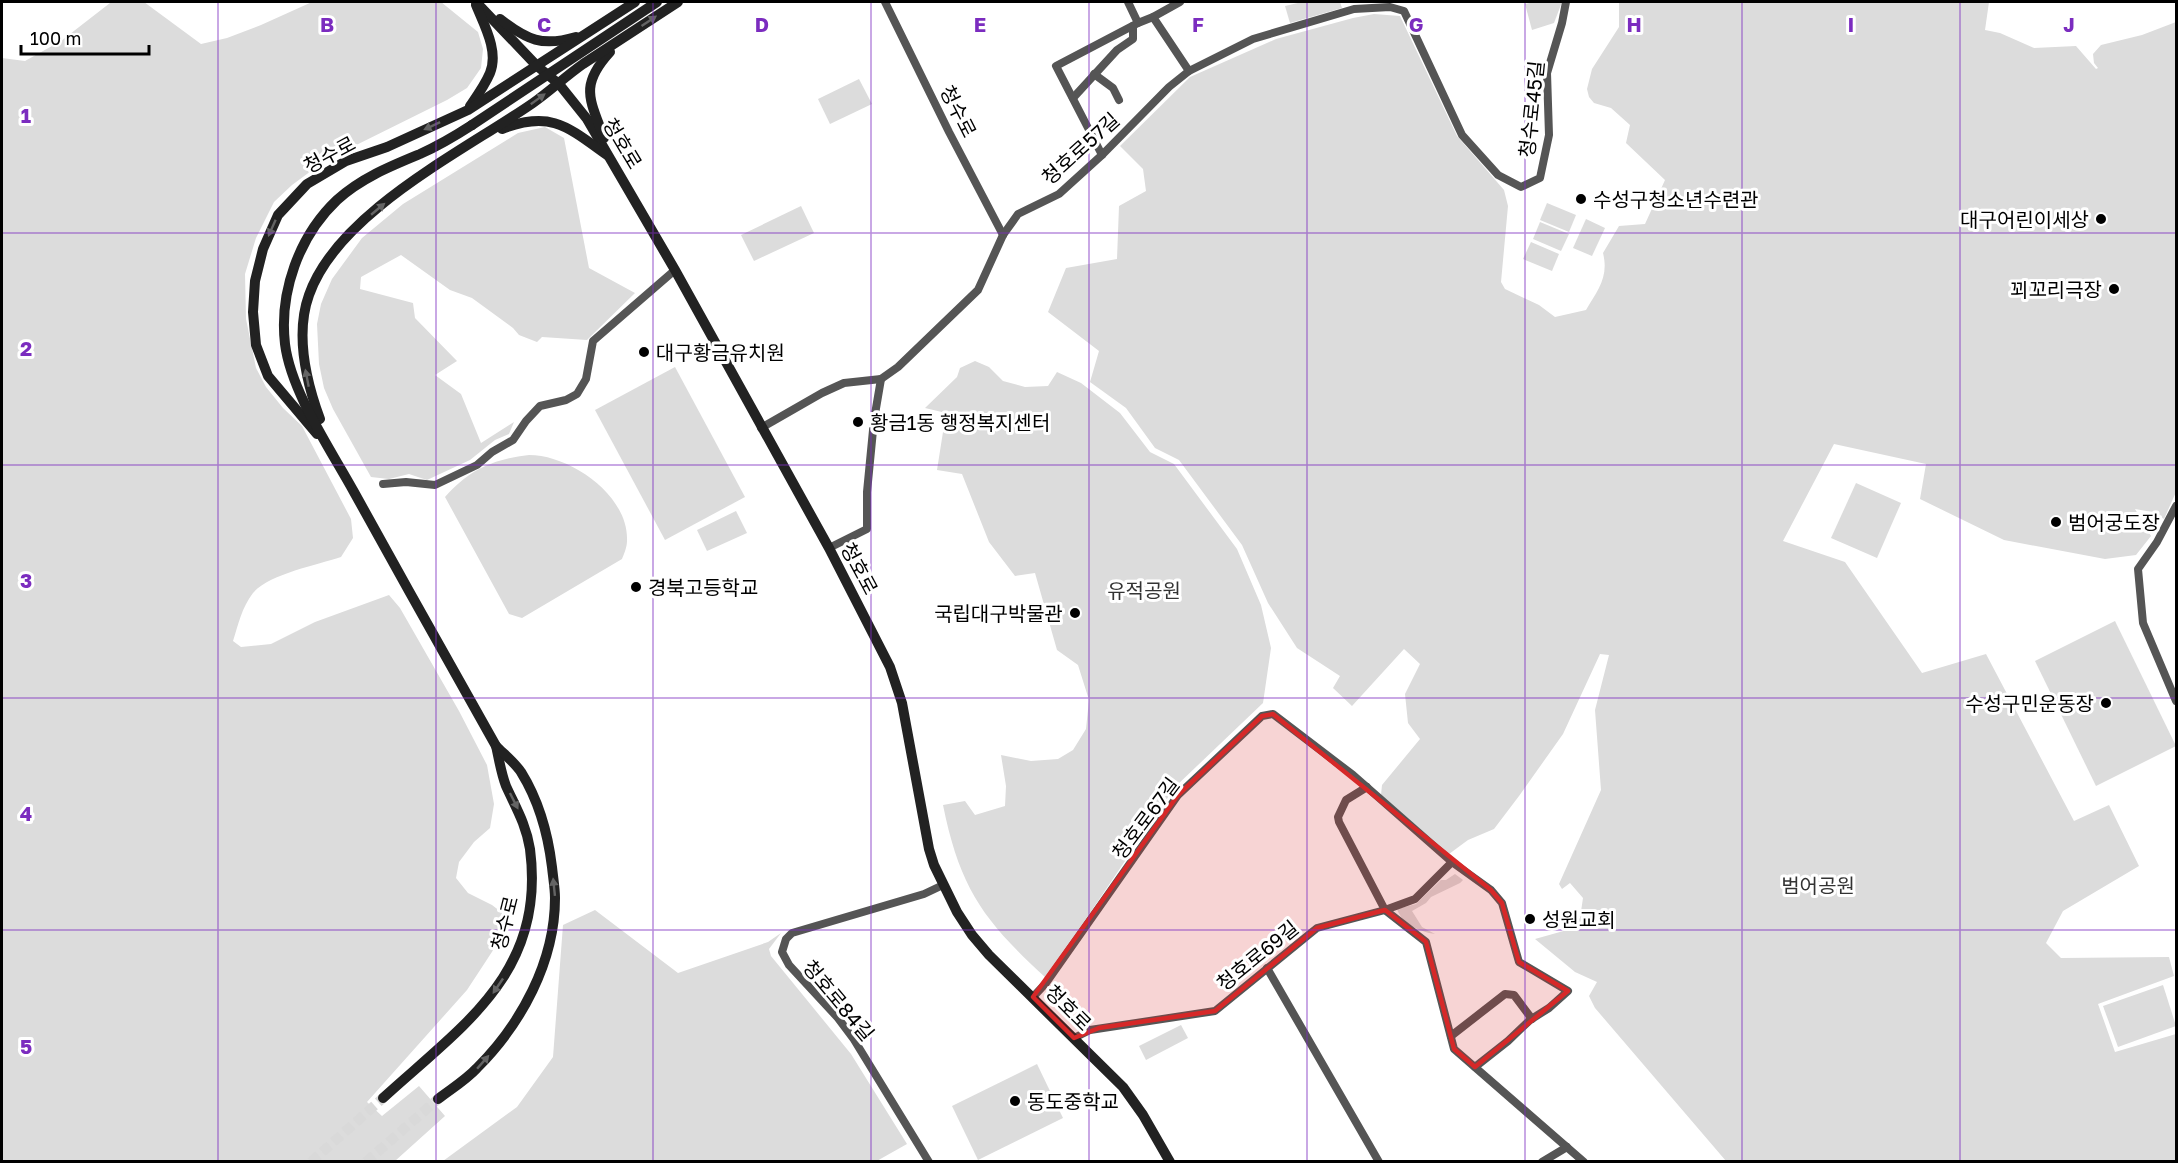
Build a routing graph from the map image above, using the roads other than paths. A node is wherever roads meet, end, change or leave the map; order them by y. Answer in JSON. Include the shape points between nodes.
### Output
{"nodes":[{"id":1,"x":476,"y":2,"type":"edge"},
{"id":2,"x":635,"y":2,"type":"edge"},
{"id":3,"x":657,"y":2,"type":"edge"},
{"id":4,"x":678,"y":2,"type":"edge"},
{"id":5,"x":885,"y":2,"type":"edge"},
{"id":6,"x":1128,"y":2,"type":"edge"},
{"id":7,"x":1179,"y":2,"type":"edge"},
{"id":8,"x":1566,"y":2,"type":"edge"},
{"id":9,"x":1354,"y":5,"type":"edge"},
{"id":10,"x":1153,"y":17,"type":"junction"},
{"id":11,"x":609,"y":18,"type":"junction"},
{"id":12,"x":1135,"y":24,"type":"junction"},
{"id":13,"x":625,"y":37,"type":"junction"},
{"id":14,"x":537,"y":66,"type":"junction"},
{"id":15,"x":1189,"y":71,"type":"junction"},
{"id":16,"x":1094,"y":74,"type":"junction"},
{"id":17,"x":559,"y":84,"type":"junction"},
{"id":18,"x":495,"y":92,"type":"junction"},
{"id":19,"x":1073,"y":98,"type":"junction"},
{"id":20,"x":1119,"y":100,"type":"dead end"},
{"id":21,"x":468,"y":110,"type":"junction"},
{"id":22,"x":507,"y":120,"type":"junction"},
{"id":23,"x":485,"y":135,"type":"junction"},
{"id":24,"x":1102,"y":155,"type":"junction"},
{"id":25,"x":612,"y":158,"type":"junction"},
{"id":26,"x":1003,"y":235,"type":"junction"},
{"id":27,"x":675,"y":270,"type":"junction"},
{"id":28,"x":881,"y":379,"type":"junction"},
{"id":29,"x":761,"y":428,"type":"junction"},
{"id":30,"x":332,"y":453,"type":"junction"},
{"id":31,"x":383,"y":484,"type":"dead end"},
{"id":32,"x":2176,"y":506,"type":"edge"},
{"id":33,"x":830,"y":548,"type":"junction"},
{"id":34,"x":2176,"y":701,"type":"edge"},
{"id":35,"x":496,"y":746,"type":"junction"},
{"id":36,"x":1367,"y":787,"type":"junction"},
{"id":37,"x":1452,"y":862,"type":"junction"},
{"id":38,"x":943,"y":885,"type":"junction"},
{"id":39,"x":1385,"y":910,"type":"junction"},
{"id":40,"x":1267,"y":968,"type":"junction"},
{"id":41,"x":1033,"y":997,"type":"junction"},
{"id":42,"x":1532,"y":1018,"type":"junction"},
{"id":43,"x":1451,"y":1036,"type":"junction"},
{"id":44,"x":1074,"y":1038,"type":"junction"},
{"id":45,"x":1474,"y":1067,"type":"junction"},
{"id":46,"x":383,"y":1098,"type":"tunnel mouth"},
{"id":47,"x":438,"y":1099,"type":"tunnel mouth"},
{"id":48,"x":1567,"y":1147,"type":"junction"},
{"id":49,"x":929,"y":1161,"type":"edge"},
{"id":50,"x":1170,"y":1161,"type":"edge"},
{"id":51,"x":1379,"y":1161,"type":"edge"},
{"id":52,"x":1542,"y":1161,"type":"edge"},
{"id":53,"x":1584,"y":1161,"type":"edge"}],
"edges":[{"from":1,"to":11,"type":"main road","via":[[535,40],[556,43],[577,37]]},
{"from":1,"to":14,"type":"main road","name":"청호로"},
{"from":1,"to":21,"type":"main road","via":[[493,57],[491,72]]},
{"from":2,"to":11,"type":"main road","name":"청수로"},
{"from":3,"to":30,"type":"main road","name":"청수로","bridge":true,"via":[[472,125],[352,187],[315,225],[292,272],[286,301],[285,345],[296,383]]},
{"from":13,"to":4,"type":"main road","name":"청수로","one_way":true},
{"from":5,"to":26,"type":"street","name":"청수로"},
{"from":6,"to":12,"type":"street"},
{"from":7,"to":10,"type":"street"},
{"from":8,"to":9,"type":"street","name":"청수로45길","via":[[1547,73],[1549,135],[1540,178],[1521,187],[1498,176],[1462,135],[1404,11]]},
{"from":9,"to":15,"type":"street","name":"청호로57길","via":[[1252,39]]},
{"from":10,"to":12,"type":"street"},
{"from":10,"to":15,"type":"street"},
{"from":11,"to":13,"type":"main road","via":[[608,34]]},
{"from":11,"to":14,"type":"main road","name":"청수로"},
{"from":12,"to":16,"type":"street","via":[[1133,39]]},
{"from":12,"to":19,"type":"street","via":[[1056,66]]},
{"from":13,"to":17,"type":"main road","name":"청수로"},
{"from":13,"to":25,"type":"main road","via":[[595,69],[590,82],[590,94]]},
{"from":14,"to":17,"type":"main road","name":"청호로"},
{"from":14,"to":18,"type":"main road","name":"청수로"},
{"from":15,"to":24,"type":"street","name":"청호로57길"},
{"from":16,"to":19,"type":"street"},
{"from":16,"to":20,"type":"street","via":[[1113,88]]},
{"from":22,"to":17,"type":"main road","name":"청수로","one_way":true},
{"from":17,"to":25,"type":"main road","name":"청호로"},
{"from":18,"to":21,"type":"main road","name":"청수로"},
{"from":18,"to":22,"type":"main road","via":[[504,91],[514,99],[515,110]]},
{"from":19,"to":24,"type":"street"},
{"from":21,"to":30,"type":"main road","name":"청수로","one_way":true,"via":[[387,147],[345,161],[307,184],[278,215],[263,249],[255,281],[256,345],[268,376]]},
{"from":22,"to":23,"type":"main road","name":"청수로"},
{"from":23,"to":25,"type":"main road","via":[[522,121],[549,121],[566,127]]},
{"from":30,"to":23,"type":"main road","name":"청수로","one_way":true,"via":[[306,376],[302,334],[309,295],[328,257],[358,226],[402,189]]},
{"from":24,"to":26,"type":"street","name":"청호로57길","via":[[1059,194],[1018,214]]},
{"from":25,"to":27,"type":"main road","name":"청호로"},
{"from":26,"to":28,"type":"street","name":"청호로57길","via":[[978,290]]},
{"from":27,"to":29,"type":"main road","name":"청호로"},
{"from":27,"to":31,"type":"street","via":[[593,341],[586,380],[577,394],[540,406],[513,440],[477,465],[435,485]]},
{"from":28,"to":29,"type":"street","via":[[844,384]]},
{"from":28,"to":33,"type":"street","via":[[868,482],[867,529]]},
{"from":29,"to":33,"type":"main road","name":"청호로"},
{"from":30,"to":35,"type":"main road","name":"청수로"},
{"from":32,"to":34,"type":"street","via":[[2153,550],[2138,569],[2143,623]]},
{"from":33,"to":38,"type":"main road","name":"청호로","via":[[903,703],[929,849]]},
{"from":35,"to":46,"type":"main road","name":"청수로","one_way":true,"via":[[530,848],[530,902],[525,931],[516,958],[487,1002]]},
{"from":47,"to":35,"type":"main road","name":"청수로","one_way":true,"via":[[476,1070],[516,1021],[546,958],[553,925],[555,898],[549,837],[521,771]]},
{"from":36,"to":37,"type":"street","name":"청호로67길"},
{"from":36,"to":39,"type":"street","via":[[1346,800],[1338,817]]},
{"from":36,"to":41,"type":"street","name":"청호로67길","via":[[1273,714],[1262,716],[1178,795]]},
{"from":37,"to":39,"type":"street","name":"청호로69길","via":[[1415,899]]},
{"from":37,"to":42,"type":"street","name":"청호로67길","via":[[1491,890],[1502,903],[1519,962],[1568,991]]},
{"from":38,"to":41,"type":"main road","name":"청호로","via":[[972,935]]},
{"from":38,"to":49,"type":"street","name":"청호로84길","via":[[792,933],[782,946],[789,965],[853,1038]]},
{"from":39,"to":40,"type":"street","name":"청호로69길","via":[[1317,928]]},
{"from":39,"to":43,"type":"street","via":[[1426,942]]},
{"from":40,"to":44,"type":"street","name":"청호로69길","via":[[1215,1011],[1090,1030]]},
{"from":40,"to":51,"type":"street"},
{"from":41,"to":44,"type":"main road","name":"청호로"},
{"from":42,"to":43,"type":"street","via":[[1514,995],[1505,994]]},
{"from":42,"to":45,"type":"street"},
{"from":43,"to":45,"type":"street","via":[[1454,1049]]},
{"from":44,"to":50,"type":"main road","name":"청호로","via":[[1123,1087]]},
{"from":45,"to":48,"type":"street"},
{"from":48,"to":52,"type":"street"},
{"from":48,"to":53,"type":"street"}]}
